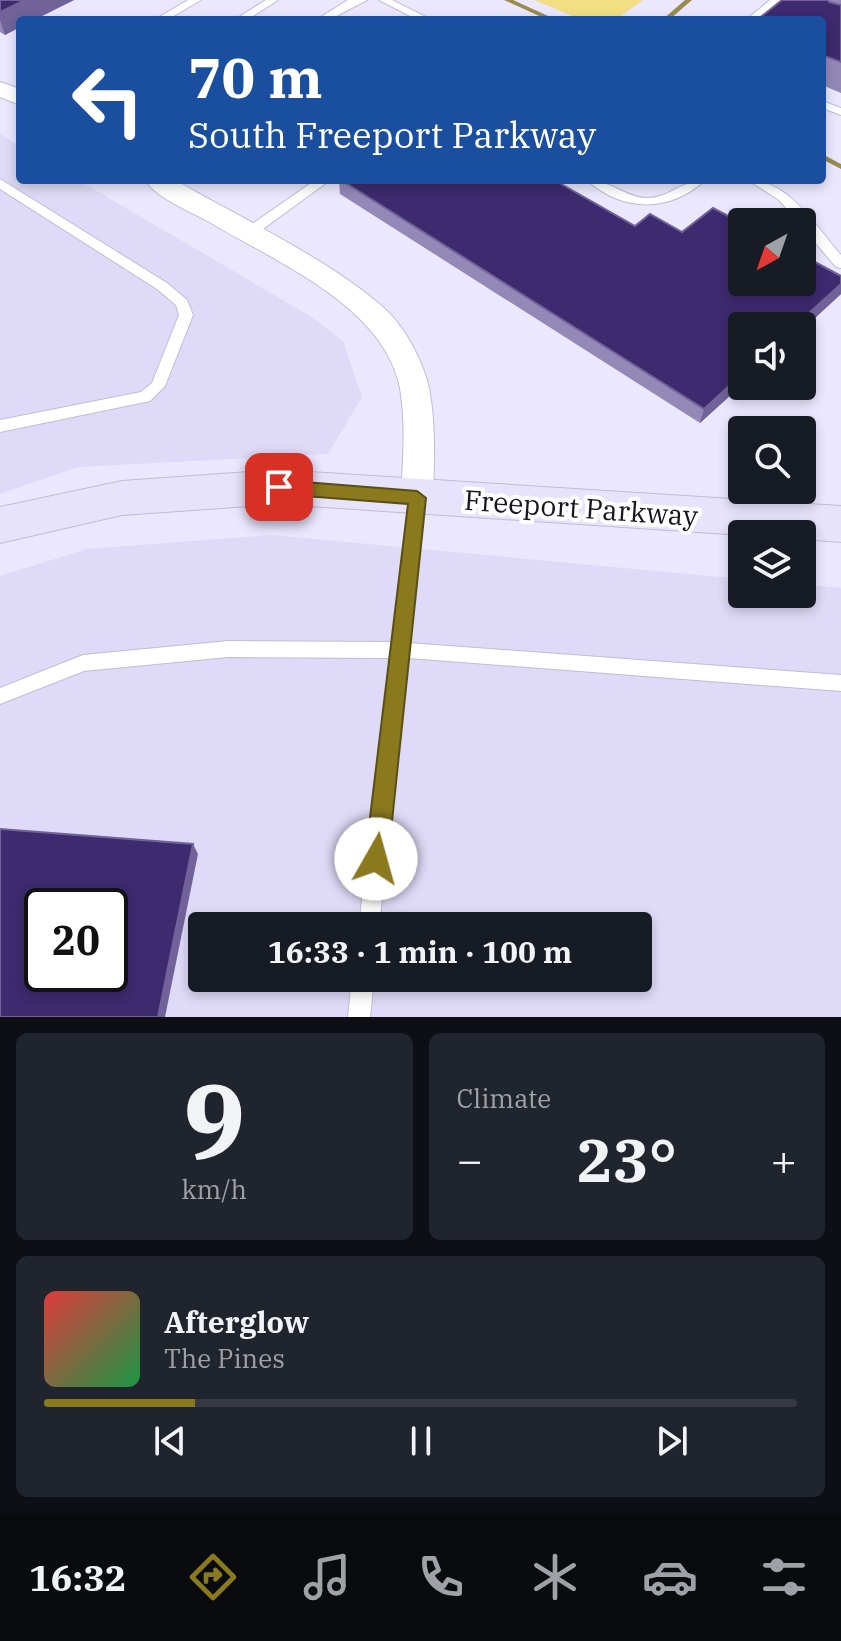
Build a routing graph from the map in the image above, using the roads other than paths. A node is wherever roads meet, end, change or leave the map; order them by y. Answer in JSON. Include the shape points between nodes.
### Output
{"nodes":[{"id":1,"x":196,"y":0,"type":"edge"},
{"id":2,"x":273,"y":0,"type":"edge"},
{"id":3,"x":362,"y":0,"type":"edge"},
{"id":4,"x":384,"y":0,"type":"edge"},
{"id":5,"x":774,"y":1,"type":"edge"},
{"id":6,"x":166,"y":16,"type":"edge"},
{"id":7,"x":246,"y":16,"type":"edge"},
{"id":8,"x":328,"y":16,"type":"edge"},
{"id":9,"x":418,"y":16,"type":"edge"},
{"id":10,"x":756,"y":16,"type":"edge"},
{"id":11,"x":810,"y":16,"type":"edge"},
{"id":12,"x":0,"y":183,"type":"edge"},
{"id":13,"x":164,"y":184,"type":"edge"},
{"id":14,"x":316,"y":184,"type":"edge"},
{"id":15,"x":601,"y":184,"type":"edge"},
{"id":16,"x":693,"y":184,"type":"edge"},
{"id":17,"x":761,"y":184,"type":"edge"},
{"id":18,"x":247,"y":234,"type":"junction"},
{"id":19,"x":841,"y":264,"type":"edge"},
{"id":20,"x":0,"y":426,"type":"edge"},
{"id":21,"x":417,"y":498,"type":"junction"},
{"id":22,"x":841,"y":524,"type":"edge"},
{"id":23,"x":0,"y":525,"type":"edge"},
{"id":24,"x":400,"y":650,"type":"junction"},
{"id":25,"x":841,"y":683,"type":"edge"},
{"id":26,"x":0,"y":696,"type":"edge"},
{"id":27,"x":371,"y":912,"type":"edge"},
{"id":28,"x":362,"y":992,"type":"edge"},
{"id":29,"x":359,"y":1017,"type":"edge"}],
"edges":[{"from":1,"to":6,"type":"lane"},
{"from":2,"to":7,"type":"lane"},
{"from":3,"to":8,"type":"lane"},
{"from":4,"to":9,"type":"lane"},
{"from":5,"to":10,"type":"lane"},
{"from":5,"to":11,"type":"lane"},
{"from":12,"to":20,"type":"lane","via":[[162,286],[182,303],[186,315],[158,386],[145,397]]},
{"from":13,"to":18,"type":"street"},
{"from":14,"to":18,"type":"lane"},
{"from":15,"to":16,"type":"lane","via":[[633,201],[665,202]]},
{"from":17,"to":19,"type":"lane","via":[[783,197]]},
{"from":18,"to":21,"type":"street","via":[[353,298],[377,317],[402,353],[414,386],[419,431]]},
{"from":21,"to":22,"type":"main road","name":"Freeport Parkway"},
{"from":21,"to":23,"type":"main road","name":"Freeport Parkway","via":[[279,487],[183,491],[122,498]]},
{"from":21,"to":24,"type":"lane"},
{"from":24,"to":25,"type":"lane"},
{"from":24,"to":26,"type":"lane","via":[[228,649],[83,663]]},
{"from":24,"to":27,"type":"lane"},
{"from":28,"to":29,"type":"lane"}]}
